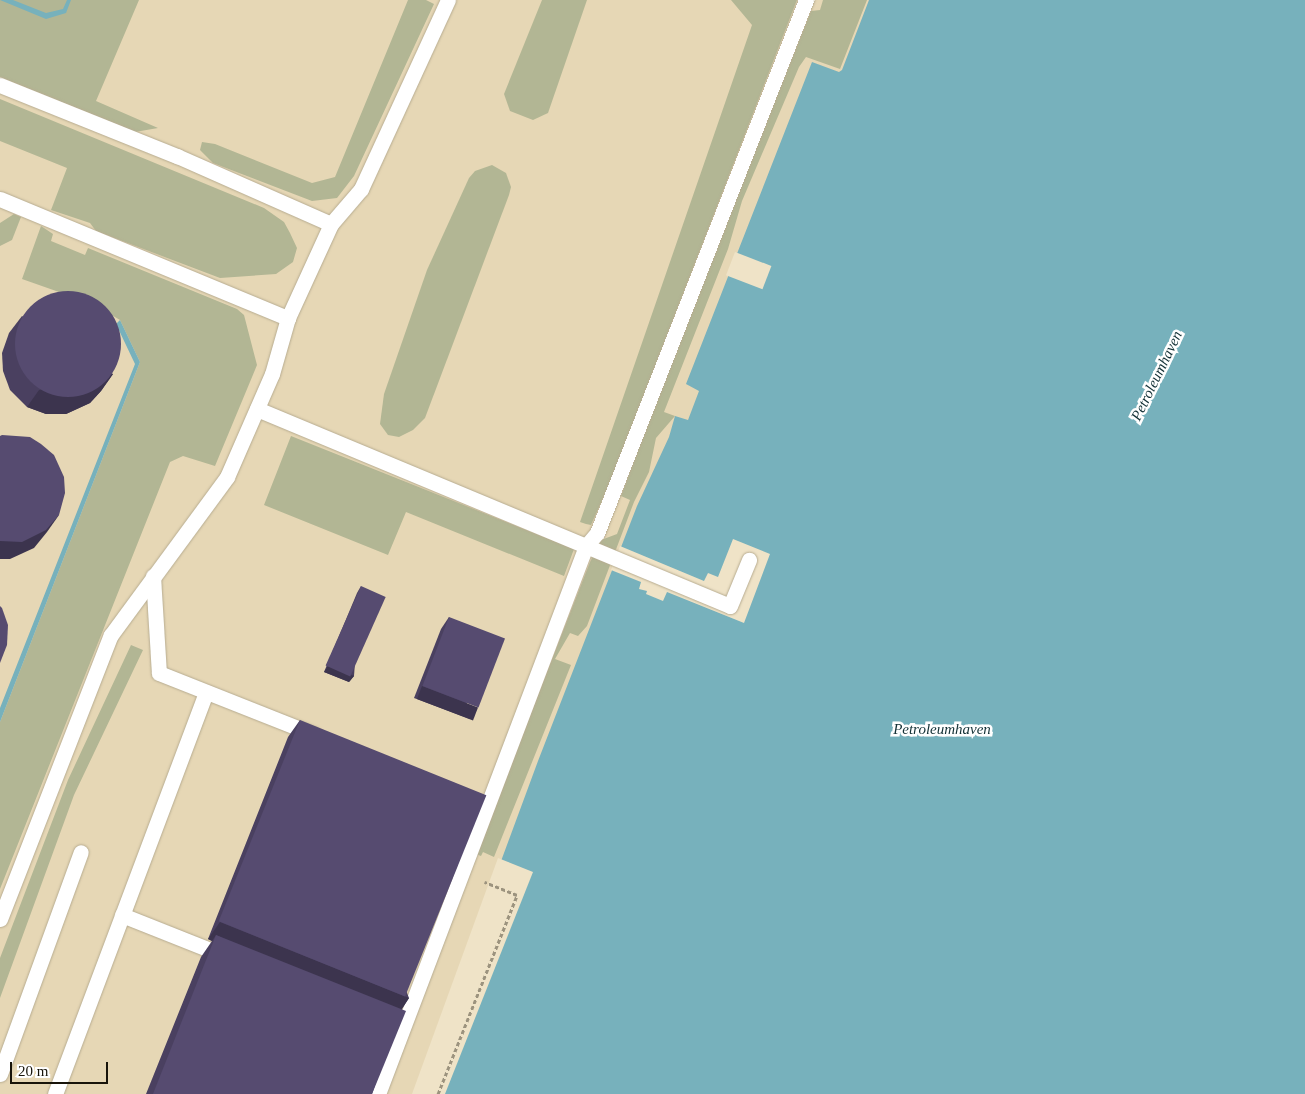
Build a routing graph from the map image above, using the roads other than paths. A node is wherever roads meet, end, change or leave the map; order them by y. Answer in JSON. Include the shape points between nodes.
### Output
{"nodes":[{"id":1,"x":448,"y":0,"type":"edge"},
{"id":2,"x":806,"y":0,"type":"edge"},
{"id":3,"x":0,"y":85,"type":"edge"},
{"id":4,"x":0,"y":199,"type":"edge"},
{"id":5,"x":331,"y":224,"type":"junction"},
{"id":6,"x":288,"y":318,"type":"junction"},
{"id":7,"x":257,"y":409,"type":"junction"},
{"id":8,"x":586,"y":546,"type":"junction"},
{"id":9,"x":749,"y":560,"type":"dead end"},
{"id":10,"x":153,"y":576,"type":"junction"},
{"id":11,"x":206,"y":692,"type":"junction"},
{"id":12,"x":324,"y":738,"type":"edge"},
{"id":13,"x":471,"y":796,"type":"edge"},
{"id":14,"x":489,"y":804,"type":"junction"},
{"id":15,"x":81,"y":852,"type":"dead end"},
{"id":16,"x":122,"y":915,"type":"junction"},
{"id":17,"x":0,"y":919,"type":"edge"},
{"id":18,"x":240,"y":962,"type":"edge"},
{"id":19,"x":385,"y":1021,"type":"edge"},
{"id":20,"x":403,"y":1028,"type":"junction"},
{"id":21,"x":0,"y":1074,"type":"edge"},
{"id":22,"x":55,"y":1094,"type":"edge"},
{"id":23,"x":378,"y":1094,"type":"edge"}],
"edges":[{"from":1,"to":5,"type":"lane","via":[[361,189]]},
{"from":2,"to":8,"type":"lane","via":[[597,534]]},
{"from":3,"to":5,"type":"lane","via":[[177,156]]},
{"from":4,"to":6,"type":"lane"},
{"from":5,"to":6,"type":"lane"},
{"from":6,"to":7,"type":"lane","via":[[272,374]]},
{"from":7,"to":8,"type":"lane"},
{"from":7,"to":10,"type":"lane","via":[[227,477]]},
{"from":8,"to":9,"type":"lane","via":[[730,606]]},
{"from":8,"to":14,"type":"lane"},
{"from":10,"to":11,"type":"lane","via":[[159,673]]},
{"from":10,"to":17,"type":"lane","via":[[111,635]]},
{"from":11,"to":12,"type":"lane"},
{"from":11,"to":16,"type":"lane"},
{"from":13,"to":14,"type":"lane"},
{"from":14,"to":20,"type":"lane"},
{"from":15,"to":21,"type":"lane"},
{"from":16,"to":18,"type":"lane"},
{"from":16,"to":22,"type":"lane"},
{"from":19,"to":20,"type":"lane"},
{"from":20,"to":23,"type":"lane"}]}
